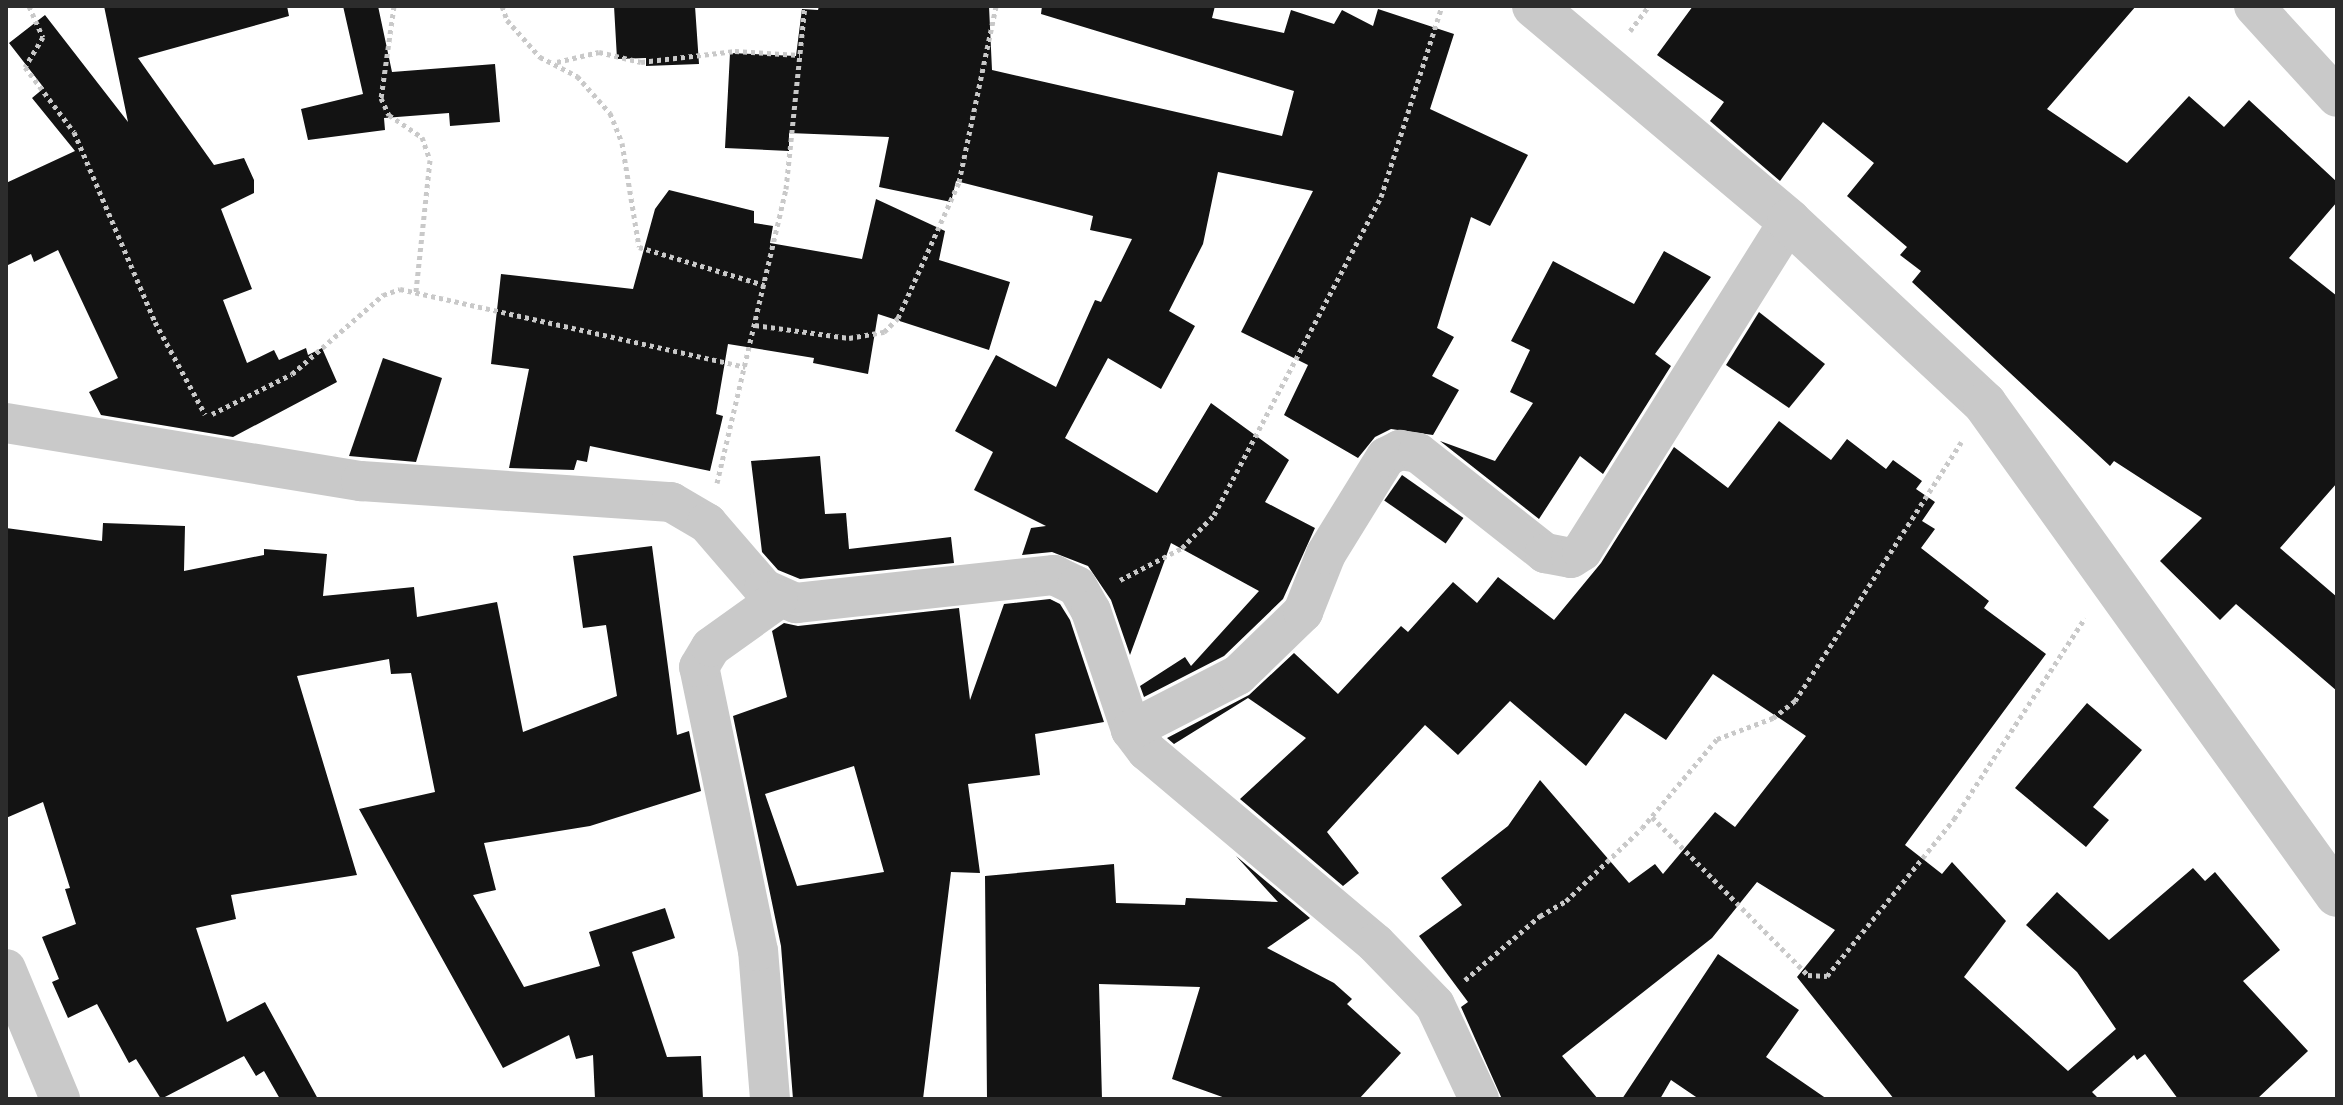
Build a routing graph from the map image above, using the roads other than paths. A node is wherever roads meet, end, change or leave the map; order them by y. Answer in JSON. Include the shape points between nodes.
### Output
{"nodes":[{"id":1,"x":1534,"y":6,"type":"edge"},
{"id":2,"x":2254,"y":6,"type":"edge"},
{"id":3,"x":2337,"y":97,"type":"edge"},
{"id":4,"x":1789,"y":221,"type":"junction"},
{"id":5,"x":6,"y":423,"type":"edge"},
{"id":6,"x":778,"y":599,"type":"junction"},
{"id":7,"x":1131,"y":730,"type":"junction"},
{"id":8,"x":2337,"y":895,"type":"edge"},
{"id":9,"x":6,"y":969,"type":"edge"},
{"id":10,"x":60,"y":1099,"type":"edge"},
{"id":11,"x":770,"y":1099,"type":"edge"},
{"id":12,"x":1479,"y":1099,"type":"edge"}],
"edges":[{"from":1,"to":4,"type":"street"},
{"from":2,"to":3,"type":"street"},
{"from":4,"to":7,"type":"street","via":[[1582,551],[1571,558],[1545,553],[1418,453],[1400,450],[1386,457],[1326,554],[1303,612],[1238,675]]},
{"from":4,"to":8,"type":"street","via":[[1985,404]]},
{"from":5,"to":6,"type":"street","via":[[361,481],[671,502],[707,523]]},
{"from":6,"to":7,"type":"street","via":[[819,602],[1054,575],[1077,586],[1084,599]]},
{"from":6,"to":11,"type":"street","via":[[711,647],[699,667],[758,951]]},
{"from":7,"to":12,"type":"street","via":[[1165,771],[1375,943],[1435,1005]]},
{"from":9,"to":10,"type":"street"}]}
